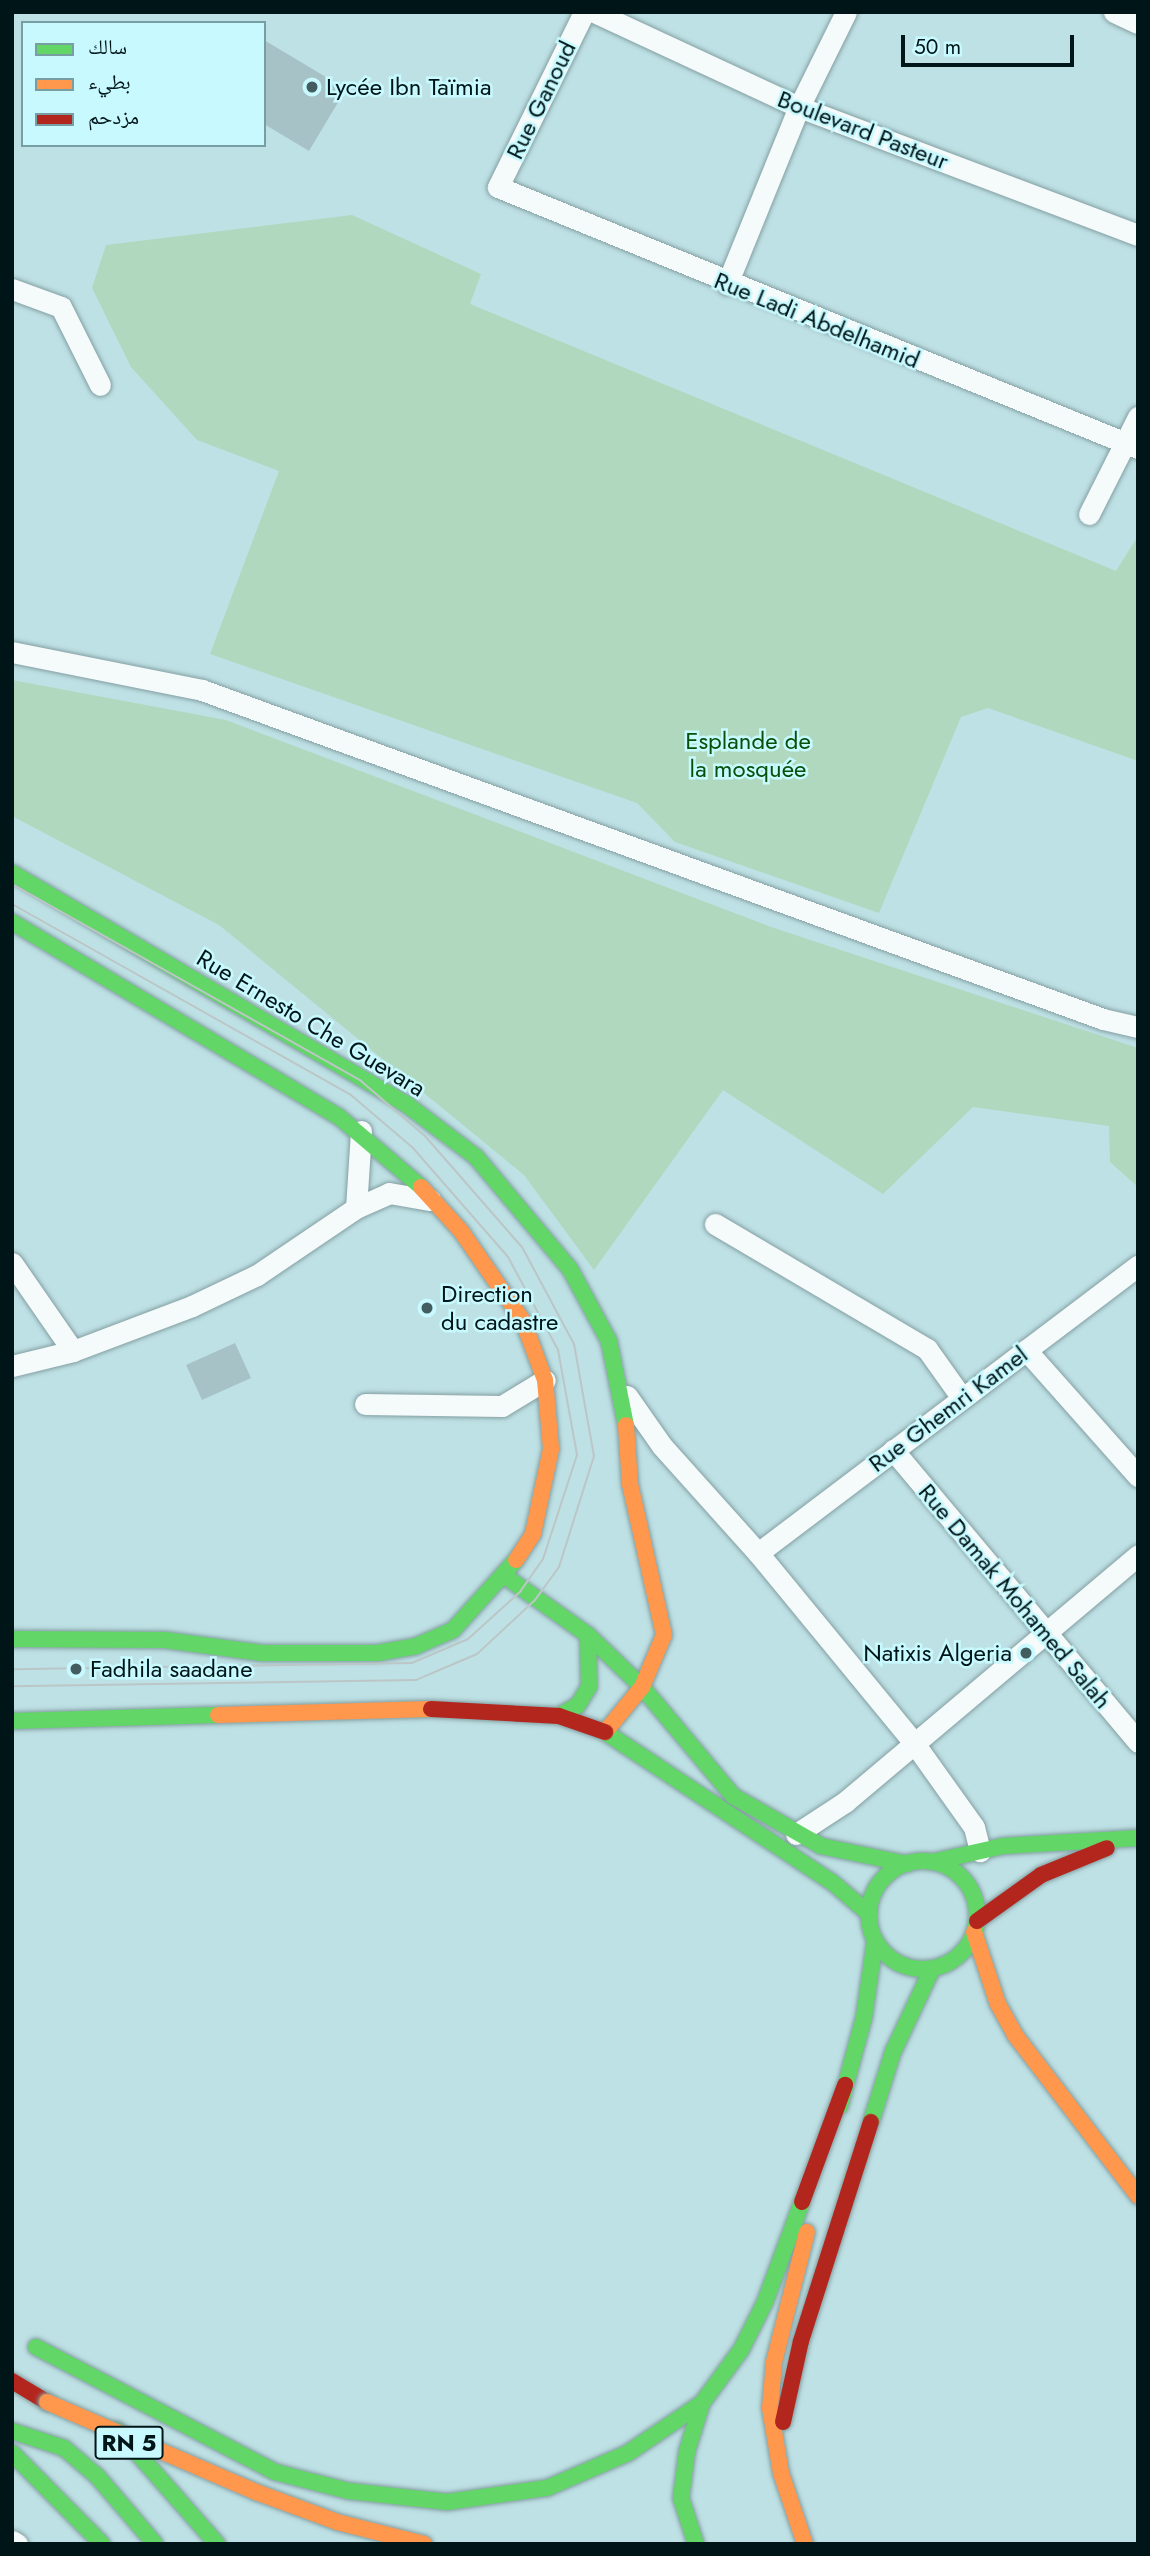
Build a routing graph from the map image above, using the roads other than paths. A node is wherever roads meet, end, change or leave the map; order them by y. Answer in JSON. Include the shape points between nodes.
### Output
{"nodes":[{"id":1,"x":583,"y":12,"type":"edge"},
{"id":2,"x":594,"y":12,"type":"edge"},
{"id":3,"x":846,"y":12,"type":"edge"},
{"id":4,"x":1114,"y":12,"type":"edge"},
{"id":5,"x":1138,"y":23,"type":"edge"},
{"id":6,"x":799,"y":107,"type":"junction"},
{"id":7,"x":498,"y":187,"type":"joint"},
{"id":8,"x":1138,"y":235,"type":"edge"},
{"id":9,"x":727,"y":284,"type":"junction"},
{"id":10,"x":12,"y":289,"type":"edge"},
{"id":11,"x":100,"y":385,"type":"dead end"},
{"id":12,"x":1138,"y":417,"type":"edge"},
{"id":13,"x":1131,"y":445,"type":"edge"},
{"id":14,"x":1089,"y":514,"type":"dead end"},
{"id":15,"x":12,"y":652,"type":"edge"},
{"id":16,"x":12,"y":873,"type":"edge"},
{"id":17,"x":12,"y":922,"type":"edge"},
{"id":18,"x":1138,"y":1027,"type":"edge"},
{"id":19,"x":361,"y":1131,"type":"junction"},
{"id":20,"x":437,"y":1203,"type":"junction"},
{"id":21,"x":356,"y":1208,"type":"junction"},
{"id":22,"x":715,"y":1224,"type":"dead end"},
{"id":23,"x":12,"y":1263,"type":"edge"},
{"id":24,"x":1138,"y":1266,"type":"edge"},
{"id":25,"x":1026,"y":1350,"type":"junction"},
{"id":26,"x":73,"y":1351,"type":"junction"},
{"id":27,"x":12,"y":1366,"type":"edge"},
{"id":28,"x":545,"y":1380,"type":"junction"},
{"id":29,"x":623,"y":1391,"type":"junction"},
{"id":30,"x":962,"y":1398,"type":"junction"},
{"id":31,"x":365,"y":1404,"type":"dead end"},
{"id":32,"x":893,"y":1450,"type":"junction"},
{"id":33,"x":1138,"y":1476,"type":"edge"},
{"id":34,"x":758,"y":1553,"type":"junction"},
{"id":35,"x":1138,"y":1555,"type":"edge"},
{"id":36,"x":506,"y":1577,"type":"junction"},
{"id":37,"x":1046,"y":1632,"type":"junction"},
{"id":38,"x":587,"y":1635,"type":"junction"},
{"id":39,"x":12,"y":1639,"type":"edge"},
{"id":40,"x":642,"y":1687,"type":"junction"},
{"id":41,"x":559,"y":1716,"type":"junction"},
{"id":42,"x":12,"y":1721,"type":"edge"},
{"id":43,"x":605,"y":1732,"type":"junction"},
{"id":44,"x":1138,"y":1742,"type":"edge"},
{"id":45,"x":914,"y":1743,"type":"junction"},
{"id":46,"x":796,"y":1834,"type":"junction"},
{"id":47,"x":1135,"y":1838,"type":"edge"},
{"id":48,"x":980,"y":1851,"type":"junction"},
{"id":49,"x":932,"y":1862,"type":"junction"},
{"id":50,"x":908,"y":1864,"type":"junction"},
{"id":51,"x":868,"y":1913,"type":"junction"},
{"id":52,"x":976,"y":1927,"type":"junction"},
{"id":53,"x":875,"y":1941,"type":"junction"},
{"id":54,"x":932,"y":1969,"type":"junction"},
{"id":55,"x":845,"y":2085,"type":"junction"},
{"id":56,"x":1138,"y":2196,"type":"edge"},
{"id":57,"x":20,"y":2336,"type":"dead end"},
{"id":58,"x":36,"y":2347,"type":"junction"},
{"id":59,"x":12,"y":2382,"type":"edge"},
{"id":60,"x":702,"y":2403,"type":"junction"},
{"id":61,"x":12,"y":2431,"type":"edge"},
{"id":62,"x":776,"y":2450,"type":"junction"},
{"id":63,"x":12,"y":2453,"type":"edge"},
{"id":64,"x":12,"y":2541,"type":"edge"},
{"id":65,"x":805,"y":2543,"type":"edge"},
{"id":66,"x":17,"y":2544,"type":"edge"},
{"id":67,"x":102,"y":2544,"type":"edge"},
{"id":68,"x":155,"y":2544,"type":"edge"},
{"id":69,"x":217,"y":2544,"type":"edge"},
{"id":70,"x":424,"y":2544,"type":"edge"},
{"id":71,"x":696,"y":2544,"type":"edge"}],
"edges":[{"from":1,"to":7,"type":"street","name":"Rue Ganoud"},
{"from":2,"to":6,"type":"street","name":"Boulevard Pasteur"},
{"from":3,"to":6,"type":"street"},
{"from":4,"to":5,"type":"street"},
{"from":6,"to":8,"type":"street","name":"Boulevard Pasteur"},
{"from":6,"to":9,"type":"street"},
{"from":7,"to":9,"type":"street","name":"Rue Ladi Abdelhamid"},
{"from":9,"to":13,"type":"street","name":"Rue Ladi Abdelhamid"},
{"from":10,"to":11,"type":"street","via":[[61,307]]},
{"from":12,"to":13,"type":"street"},
{"from":13,"to":14,"type":"street"},
{"from":15,"to":18,"type":"street","via":[[202,690],[1090,1014]]},
{"from":16,"to":29,"type":"main road","name":"Rue Ernesto Che Guevara","via":[[373,1082],[476,1157],[570,1269],[608,1341]]},
{"from":17,"to":19,"type":"main road"},
{"from":19,"to":20,"type":"main road"},
{"from":19,"to":21,"type":"street"},
{"from":20,"to":21,"type":"street","via":[[416,1194],[389,1194]]},
{"from":20,"to":28,"type":"main road","via":[[507,1294],[536,1349]]},
{"from":21,"to":26,"type":"street","via":[[257,1275],[139,1328]]},
{"from":22,"to":30,"type":"street","via":[[927,1349]]},
{"from":23,"to":26,"type":"street"},
{"from":24,"to":25,"type":"street","name":"Rue Ghemri Kamel"},
{"from":25,"to":30,"type":"street","name":"Rue Ghemri Kamel"},
{"from":25,"to":33,"type":"street"},
{"from":26,"to":27,"type":"street"},
{"from":28,"to":31,"type":"street","via":[[502,1406]]},
{"from":28,"to":36,"type":"main road","via":[[551,1449],[543,1499],[533,1535]]},
{"from":29,"to":34,"type":"street","via":[[662,1446]]},
{"from":29,"to":40,"type":"main road","name":"Rue Ernesto Che Guevara","via":[[630,1484],[663,1616],[658,1658]]},
{"from":30,"to":32,"type":"street","name":"Rue Ghemri Kamel"},
{"from":32,"to":34,"type":"street","name":"Rue Ghemri Kamel"},
{"from":32,"to":37,"type":"street","name":"Rue Damak Mohamed Salah"},
{"from":34,"to":45,"type":"street"},
{"from":35,"to":37,"type":"street"},
{"from":36,"to":38,"type":"main road"},
{"from":36,"to":39,"type":"main road","via":[[453,1630],[416,1646],[377,1653],[261,1653],[165,1640]]},
{"from":37,"to":44,"type":"street","name":"Rue Damak Mohamed Salah"},
{"from":37,"to":45,"type":"street"},
{"from":38,"to":40,"type":"main road"},
{"from":38,"to":41,"type":"main road","via":[[589,1686],[578,1705]]},
{"from":40,"to":43,"type":"main road","name":"Rue Ernesto Che Guevara"},
{"from":40,"to":46,"type":"main road","via":[[733,1796]]},
{"from":41,"to":42,"type":"main road","via":[[434,1709]]},
{"from":41,"to":43,"type":"main road"},
{"from":43,"to":51,"type":"main road","via":[[832,1882]]},
{"from":45,"to":46,"type":"street","via":[[845,1802]]},
{"from":45,"to":48,"type":"street","via":[[974,1827]]},
{"from":46,"to":50,"type":"main road","via":[[839,1853]]},
{"from":47,"to":48,"type":"main road"},
{"from":47,"to":52,"type":"main road","via":[[1041,1875]]},
{"from":48,"to":49,"type":"main road"},
{"from":49,"to":50,"type":"main road"},
{"from":49,"to":52,"type":"main road","via":[[961,1877],[971,1890]]},
{"from":50,"to":51,"type":"main road","via":[[882,1879]]},
{"from":51,"to":53,"type":"main road"},
{"from":52,"to":54,"type":"main road","via":[[961,1954]]},
{"from":52,"to":56,"type":"main road","via":[[998,2004],[1015,2035]]},
{"from":53,"to":54,"type":"main road","via":[[892,1961]]},
{"from":53,"to":55,"type":"main road","via":[[864,2017]]},
{"from":54,"to":62,"type":"main road","via":[[893,2052],[801,2341]]},
{"from":55,"to":60,"type":"main road","via":[[756,2323]]},
{"from":55,"to":62,"type":"main road","via":[[774,2362],[770,2408]]},
{"from":57,"to":58,"type":"main road","number":"RN 5"},
{"from":58,"to":60,"type":"main road","via":[[275,2472],[349,2491],[447,2502],[510,2497],[582,2476]]},
{"from":58,"to":69,"type":"main road","number":"RN 5","via":[[86,2395]]},
{"from":59,"to":70,"type":"main road","bridge":true,"via":[[47,2402],[256,2492],[337,2522]]},
{"from":60,"to":71,"type":"main road","via":[[687,2451],[681,2498]]},
{"from":61,"to":68,"type":"main road","via":[[64,2448],[97,2476]]},
{"from":62,"to":65,"type":"main road"},
{"from":63,"to":67,"type":"main road"},
{"from":64,"to":66,"type":"street"}]}
